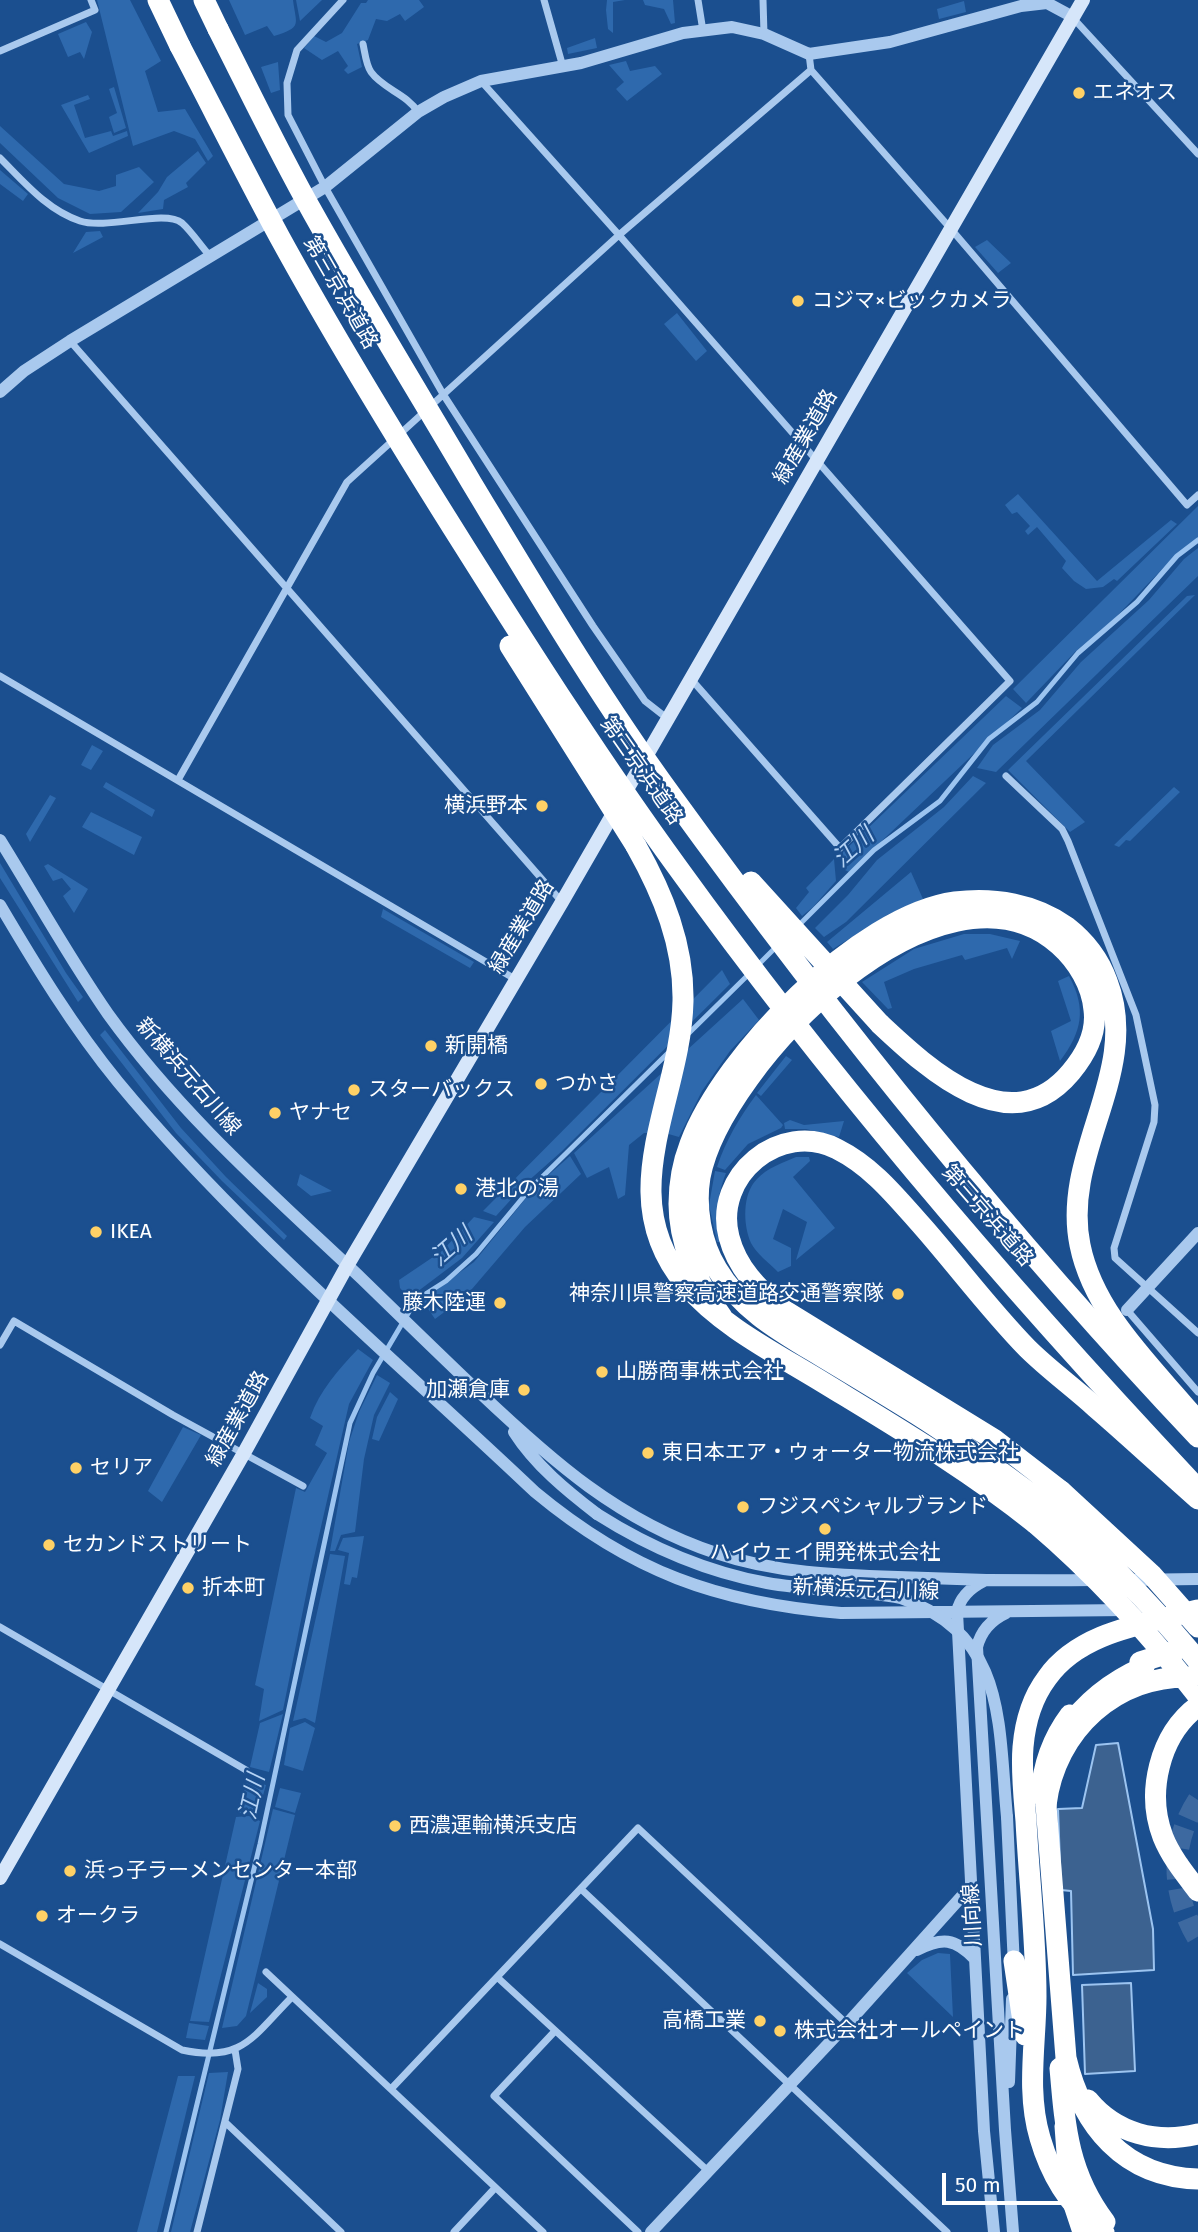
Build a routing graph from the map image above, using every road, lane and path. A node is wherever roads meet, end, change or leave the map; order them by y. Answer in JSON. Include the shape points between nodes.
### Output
{"nodes":[{"id":1,"x":90,"y":0,"type":"edge"},
{"id":2,"x":158,"y":0,"type":"edge"},
{"id":3,"x":204,"y":0,"type":"edge"},
{"id":4,"x":343,"y":0,"type":"edge"},
{"id":5,"x":544,"y":0,"type":"edge"},
{"id":6,"x":698,"y":0,"type":"edge"},
{"id":7,"x":763,"y":0,"type":"edge"},
{"id":8,"x":1083,"y":0,"type":"edge"},
{"id":9,"x":1073,"y":17,"type":"junction"},
{"id":10,"x":703,"y":31,"type":"junction"},
{"id":11,"x":764,"y":34,"type":"junction"},
{"id":12,"x":363,"y":44,"type":"dead end"},
{"id":13,"x":0,"y":51,"type":"edge"},
{"id":14,"x":809,"y":54,"type":"junction"},
{"id":15,"x":563,"y":67,"type":"junction"},
{"id":16,"x":810,"y":70,"type":"junction"},
{"id":17,"x":481,"y":81,"type":"junction"},
{"id":18,"x":418,"y":112,"type":"junction"},
{"id":19,"x":1198,"y":154,"type":"edge"},
{"id":20,"x":0,"y":158,"type":"edge"},
{"id":21,"x":325,"y":187,"type":"junction"},
{"id":22,"x":951,"y":229,"type":"junction"},
{"id":23,"x":619,"y":235,"type":"junction"},
{"id":24,"x":210,"y":256,"type":"junction"},
{"id":25,"x":70,"y":341,"type":"junction"},
{"id":26,"x":353,"y":366,"type":"junction"},
{"id":27,"x":0,"y":392,"type":"edge"},
{"id":28,"x":443,"y":394,"type":"junction"},
{"id":29,"x":817,"y":460,"type":"junction"},
{"id":30,"x":1198,"y":495,"type":"edge"},
{"id":31,"x":287,"y":588,"type":"junction"},
{"id":32,"x":0,"y":676,"type":"edge"},
{"id":33,"x":691,"y":679,"type":"junction"},
{"id":34,"x":668,"y":719,"type":"junction"},
{"id":35,"x":1006,"y":776,"type":"dead end"},
{"id":36,"x":178,"y":780,"type":"junction"},
{"id":37,"x":669,"y":793,"type":"junction"},
{"id":38,"x":0,"y":840,"type":"edge"},
{"id":39,"x":562,"y":902,"type":"junction"},
{"id":40,"x":0,"y":905,"type":"edge"},
{"id":41,"x":931,"y":918,"type":"junction"},
{"id":42,"x":515,"y":979,"type":"junction"},
{"id":43,"x":1198,"y":1233,"type":"edge"},
{"id":44,"x":347,"y":1266,"type":"junction"},
{"id":45,"x":1148,"y":1286,"type":"junction"},
{"id":46,"x":329,"y":1299,"type":"junction"},
{"id":47,"x":1127,"y":1310,"type":"joint"},
{"id":48,"x":722,"y":1317,"type":"junction"},
{"id":49,"x":1198,"y":1333,"type":"edge"},
{"id":50,"x":0,"y":1345,"type":"edge"},
{"id":51,"x":1198,"y":1392,"type":"edge"},
{"id":52,"x":502,"y":1414,"type":"junction"},
{"id":53,"x":1198,"y":1422,"type":"edge"},
{"id":54,"x":1198,"y":1437,"type":"edge"},
{"id":55,"x":244,"y":1453,"type":"junction"},
{"id":56,"x":303,"y":1486,"type":"dead end"},
{"id":57,"x":1198,"y":1489,"type":"edge"},
{"id":58,"x":1198,"y":1500,"type":"edge"},
{"id":59,"x":1048,"y":1507,"type":"junction"},
{"id":60,"x":1198,"y":1579,"type":"edge"},
{"id":61,"x":986,"y":1581,"type":"junction"},
{"id":62,"x":1198,"y":1609,"type":"edge"},
{"id":63,"x":957,"y":1612,"type":"junction"},
{"id":64,"x":1010,"y":1612,"type":"junction"},
{"id":65,"x":1198,"y":1627,"type":"edge"},
{"id":66,"x":0,"y":1628,"type":"edge"},
{"id":67,"x":1198,"y":1647,"type":"edge"},
{"id":68,"x":1198,"y":1653,"type":"edge"},
{"id":69,"x":1198,"y":1661,"type":"edge"},
{"id":70,"x":1198,"y":1671,"type":"edge"},
{"id":71,"x":1198,"y":1678,"type":"edge"},
{"id":72,"x":108,"y":1690,"type":"junction"},
{"id":73,"x":1198,"y":1696,"type":"edge"},
{"id":74,"x":1198,"y":1706,"type":"edge"},
{"id":75,"x":246,"y":1770,"type":"dead end"},
{"id":76,"x":1043,"y":1805,"type":"junction"},
{"id":77,"x":0,"y":1878,"type":"edge"},
{"id":78,"x":971,"y":1886,"type":"junction"},
{"id":79,"x":581,"y":1888,"type":"junction"},
{"id":80,"x":1198,"y":1891,"type":"edge"},
{"id":81,"x":0,"y":1944,"type":"edge"},
{"id":82,"x":913,"y":1952,"type":"junction"},
{"id":83,"x":975,"y":1959,"type":"junction"},
{"id":84,"x":1014,"y":1961,"type":"junction"},
{"id":85,"x":266,"y":1972,"type":"dead end"},
{"id":86,"x":497,"y":1977,"type":"junction"},
{"id":87,"x":292,"y":1997,"type":"junction"},
{"id":88,"x":847,"y":2024,"type":"junction"},
{"id":89,"x":555,"y":2031,"type":"junction"},
{"id":90,"x":231,"y":2051,"type":"junction"},
{"id":91,"x":1066,"y":2058,"type":"junction"},
{"id":92,"x":789,"y":2085,"type":"junction"},
{"id":93,"x":1032,"y":2085,"type":"junction"},
{"id":94,"x":391,"y":2089,"type":"junction"},
{"id":95,"x":225,"y":2122,"type":"junction"},
{"id":96,"x":1065,"y":2126,"type":"junction"},
{"id":97,"x":1005,"y":2130,"type":"junction"},
{"id":98,"x":1198,"y":2134,"type":"edge"},
{"id":99,"x":708,"y":2171,"type":"junction"},
{"id":100,"x":1198,"y":2179,"type":"edge"},
{"id":101,"x":495,"y":2188,"type":"junction"},
{"id":102,"x":197,"y":2232,"type":"edge"},
{"id":103,"x":341,"y":2232,"type":"edge"},
{"id":104,"x":454,"y":2232,"type":"edge"},
{"id":105,"x":542,"y":2232,"type":"edge"},
{"id":106,"x":638,"y":2232,"type":"edge"},
{"id":107,"x":651,"y":2232,"type":"edge"},
{"id":108,"x":947,"y":2232,"type":"edge"},
{"id":109,"x":995,"y":2232,"type":"edge"},
{"id":110,"x":1013,"y":2232,"type":"edge"},
{"id":111,"x":1083,"y":2232,"type":"edge"},
{"id":112,"x":1104,"y":2232,"type":"edge"},
{"id":113,"x":1112,"y":2232,"type":"edge"}],
"edges":[{"from":1,"to":13,"type":"street","via":[[95,10]]},
{"from":2,"to":26,"type":"highway","name":"第三京浜道路","bridge":true,"via":[[278,234]]},
{"from":3,"to":37,"type":"highway","name":"第三京浜道路","bridge":true,"via":[[312,211],[389,343],[551,615]]},
{"from":4,"to":21,"type":"street","via":[[297,50],[287,83],[288,115]]},
{"from":5,"to":15,"type":"street"},
{"from":6,"to":10,"type":"street"},
{"from":7,"to":11,"type":"street"},
{"from":8,"to":9,"type":"main road","name":"緑産業道路"},
{"from":9,"to":14,"type":"street","via":[[1048,3],[1021,6],[890,41]]},
{"from":9,"to":19,"type":"street"},
{"from":9,"to":22,"type":"main road","name":"緑産業道路"},
{"from":10,"to":11,"type":"street","via":[[732,27]]},
{"from":10,"to":15,"type":"street"},
{"from":11,"to":14,"type":"street"},
{"from":12,"to":18,"type":"street","via":[[376,78]]},
{"from":14,"to":16,"type":"street"},
{"from":15,"to":17,"type":"street"},
{"from":16,"to":22,"type":"street"},
{"from":16,"to":23,"type":"street"},
{"from":17,"to":18,"type":"street"},
{"from":17,"to":23,"type":"street"},
{"from":18,"to":21,"type":"street"},
{"from":20,"to":24,"type":"street","via":[[44,202],[64,214],[105,225],[168,217],[180,221]]},
{"from":21,"to":24,"type":"street"},
{"from":21,"to":28,"type":"street"},
{"from":22,"to":29,"type":"main road","name":"緑産業道路"},
{"from":22,"to":30,"type":"street","via":[[1187,505]]},
{"from":23,"to":28,"type":"street"},
{"from":23,"to":29,"type":"street"},
{"from":24,"to":25,"type":"street"},
{"from":25,"to":27,"type":"street"},
{"from":25,"to":31,"type":"street"},
{"from":26,"to":48,"type":"highway","bridge":true,"via":[[494,620],[653,876],[677,940],[683,1002],[680,1038],[652,1158],[650,1201],[659,1239],[676,1272]]},
{"from":26,"to":57,"type":"highway","name":"第三京浜道路","bridge":true,"via":[[590,743],[686,879],[881,1131],[1103,1387]]},
{"from":28,"to":31,"type":"street","via":[[347,482]]},
{"from":28,"to":34,"type":"street","via":[[593,626],[645,701]]},
{"from":29,"to":33,"type":"main road","name":"緑産業道路"},
{"from":29,"to":33,"type":"street","via":[[1010,681],[840,848]]},
{"from":31,"to":36,"type":"street"},
{"from":31,"to":39,"type":"street"},
{"from":32,"to":36,"type":"street"},
{"from":33,"to":34,"type":"main road","name":"緑産業道路"},
{"from":34,"to":39,"type":"main road","name":"緑産業道路"},
{"from":35,"to":45,"type":"street","via":[[1062,829],[1136,1015],[1155,1105],[1114,1248],[1115,1258]]},
{"from":36,"to":42,"type":"street"},
{"from":37,"to":41,"type":"highway","bridge":true,"via":[[880,1024],[932,1069],[991,1101],[1028,1100],[1049,1091],[1083,1057],[1092,1036],[1095,1012],[1079,969],[1049,937],[1030,926],[982,917]]},
{"from":37,"to":54,"type":"highway","name":"第三京浜道路","bridge":true,"via":[[907,1104]]},
{"from":38,"to":44,"type":"street","name":"新横浜元石川線","via":[[68,953],[144,1059],[203,1128]]},
{"from":39,"to":42,"type":"main road","name":"緑産業道路"},
{"from":40,"to":46,"type":"street","via":[[117,1081],[179,1153]]},
{"from":41,"to":48,"type":"highway","via":[[896,923],[848,953],[808,987],[741,1059],[697,1128],[684,1167],[681,1223],[697,1279]]},
{"from":41,"to":53,"type":"highway","via":[[954,902],[982,900],[1027,907],[1066,927],[1095,956],[1105,974],[1117,1014],[1115,1060],[1080,1180],[1079,1243],[1085,1266],[1108,1311]]},
{"from":41,"to":59,"type":"highway","via":[[831,990],[756,1071],[706,1155],[700,1178],[700,1218],[710,1258],[743,1304],[982,1457]]},
{"from":42,"to":44,"type":"main road","name":"緑産業道路"},
{"from":43,"to":45,"type":"street"},
{"from":44,"to":46,"type":"main road","name":"緑産業道路"},
{"from":44,"to":52,"type":"street","name":"新横浜元石川線"},
{"from":45,"to":47,"type":"street"},
{"from":45,"to":49,"type":"street"},
{"from":46,"to":55,"type":"main road","name":"緑産業道路"},
{"from":46,"to":63,"type":"street","name":"新横浜元石川線","via":[[563,1515],[605,1545],[664,1574],[759,1603],[841,1613]]},
{"from":47,"to":51,"type":"street"},
{"from":48,"to":59,"type":"highway","via":[[947,1458]]},
{"from":50,"to":55,"type":"street","via":[[14,1321]]},
{"from":52,"to":61,"type":"street","name":"新横浜元石川線","via":[[607,1501],[650,1526],[719,1554],[805,1572]]},
{"from":52,"to":84,"type":"street","bridge":true,"via":[[524,1447],[568,1490],[597,1514],[640,1539],[716,1570],[765,1583],[901,1598],[950,1624],[974,1649],[985,1666],[998,1714]]},
{"from":55,"to":56,"type":"street"},
{"from":55,"to":72,"type":"main road","name":"緑産業道路"},
{"from":58,"to":59,"type":"highway","via":[[1027,1348],[874,1174],[836,1148],[817,1142],[779,1145],[751,1162],[732,1190],[726,1220],[735,1253],[752,1282],[782,1308],[995,1440]]},
{"from":59,"to":65,"type":"highway","bridge":true,"via":[[1142,1566]]},
{"from":59,"to":69,"type":"highway","bridge":true,"via":[[1108,1560]]},
{"from":59,"to":73,"type":"highway","bridge":true,"via":[[1066,1549],[1118,1600]]},
{"from":60,"to":61,"type":"street","name":"新横浜元石川線"},
{"from":61,"to":63,"type":"street","via":[[968,1591]]},
{"from":62,"to":64,"type":"street","name":"新横浜元石川線"},
{"from":62,"to":93,"type":"highway","via":[[1107,1635],[1074,1651],[1046,1678],[1029,1713],[1022,1751],[1036,1996]]},
{"from":63,"to":64,"type":"street","name":"新横浜元石川線"},
{"from":63,"to":78,"type":"street","name":"川向線"},
{"from":64,"to":97,"type":"street","name":"川向線","via":[[991,1622],[977,1647]]},
{"from":66,"to":72,"type":"street"},
{"from":67,"to":76,"type":"highway","bridge":true,"via":[[1167,1652],[1129,1667],[1080,1704],[1049,1754],[1043,1775]]},
{"from":68,"to":76,"type":"highway","bridge":true,"via":[[1133,1672],[1084,1707],[1058,1745]]},
{"from":70,"to":76,"type":"highway","via":[[1137,1678],[1093,1705],[1058,1748],[1046,1776]]},
{"from":71,"to":76,"type":"highway","bridge":true,"via":[[1150,1681],[1097,1708],[1063,1751]]},
{"from":72,"to":75,"type":"street"},
{"from":72,"to":77,"type":"main road","name":"緑産業道路"},
{"from":74,"to":80,"type":"highway","via":[[1168,1743],[1155,1800],[1170,1852]]},
{"from":76,"to":91,"type":"highway"},
{"from":76,"to":96,"type":"highway"},
{"from":78,"to":82,"type":"street"},
{"from":78,"to":83,"type":"street","name":"川向線"},
{"from":79,"to":86,"type":"street"},
{"from":79,"to":88,"type":"street","via":[[638,1828]]},
{"from":79,"to":92,"type":"street"},
{"from":81,"to":90,"type":"street","via":[[182,2050]]},
{"from":82,"to":83,"type":"street","via":[[947,1941]]},
{"from":82,"to":88,"type":"street"},
{"from":83,"to":109,"type":"street","name":"川向線","via":[[984,2130]]},
{"from":84,"to":93,"type":"highway"},
{"from":84,"to":97,"type":"street"},
{"from":85,"to":87,"type":"street"},
{"from":86,"to":89,"type":"street"},
{"from":86,"to":94,"type":"street"},
{"from":87,"to":90,"type":"street","via":[[243,2046]]},
{"from":87,"to":94,"type":"street"},
{"from":88,"to":92,"type":"street"},
{"from":89,"to":99,"type":"street"},
{"from":89,"to":106,"type":"street","via":[[494,2096]]},
{"from":90,"to":95,"type":"street","via":[[238,2069]]},
{"from":91,"to":98,"type":"highway","via":[[1080,2089],[1117,2126],[1149,2137]]},
{"from":91,"to":100,"type":"highway","via":[[1083,2108],[1115,2148],[1147,2169]]},
{"from":92,"to":99,"type":"street"},
{"from":92,"to":108,"type":"street"},
{"from":93,"to":112,"type":"highway","via":[[1039,2136],[1054,2177],[1066,2196]]},
{"from":94,"to":101,"type":"street"},
{"from":95,"to":102,"type":"street"},
{"from":95,"to":103,"type":"street"},
{"from":96,"to":111,"type":"highway","bridge":true,"via":[[1070,2193]]},
{"from":96,"to":113,"type":"highway","bridge":true,"via":[[1080,2181]]},
{"from":97,"to":110,"type":"street","name":"川向線"},
{"from":99,"to":107,"type":"street"},
{"from":101,"to":104,"type":"street"},
{"from":101,"to":105,"type":"street"}]}
